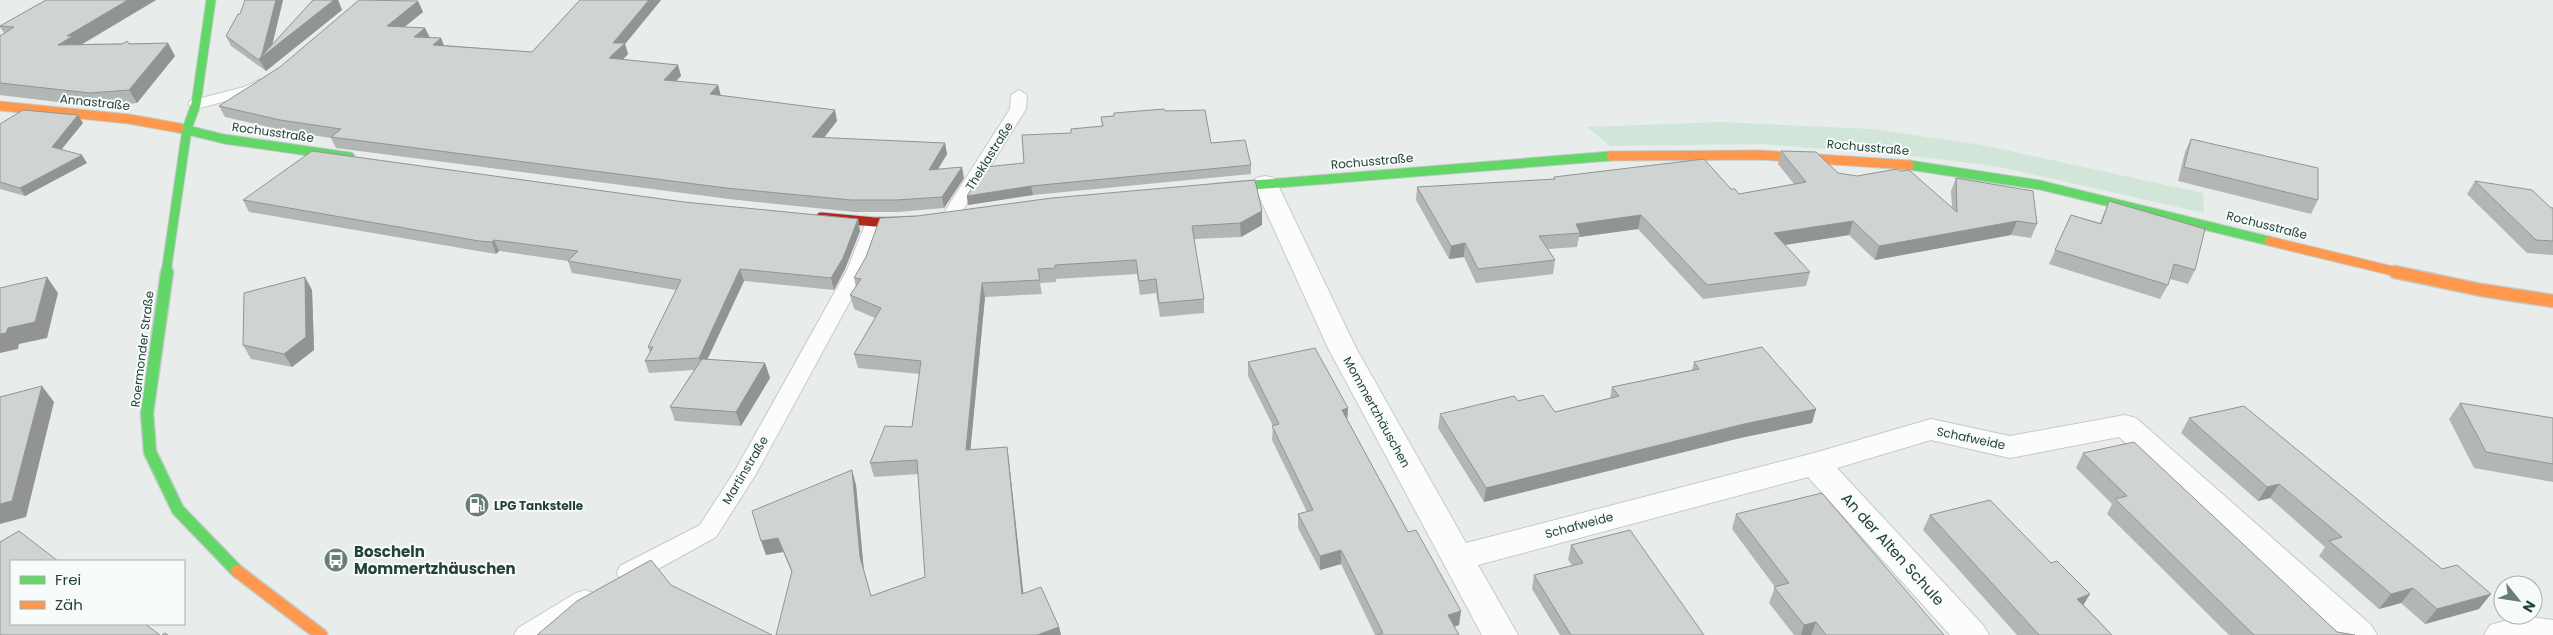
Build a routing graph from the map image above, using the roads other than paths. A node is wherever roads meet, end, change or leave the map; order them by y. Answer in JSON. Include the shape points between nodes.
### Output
{"nodes":[{"id":1,"x":211,"y":0,"type":"edge"},
{"id":2,"x":271,"y":78,"type":"edge"},
{"id":3,"x":1019,"y":95,"type":"dead end"},
{"id":4,"x":196,"y":104,"type":"junction"},
{"id":5,"x":0,"y":106,"type":"edge"},
{"id":6,"x":187,"y":129,"type":"junction"},
{"id":7,"x":359,"y":158,"type":"edge"},
{"id":8,"x":1265,"y":183,"type":"junction"},
{"id":9,"x":1206,"y":189,"type":"edge"},
{"id":10,"x":971,"y":212,"type":"edge"},
{"id":11,"x":811,"y":216,"type":"edge"},
{"id":12,"x":940,"y":218,"type":"junction"},
{"id":13,"x":875,"y":222,"type":"junction"},
{"id":14,"x":2553,"y":301,"type":"edge"},
{"id":15,"x":1815,"y":464,"type":"junction"},
{"id":16,"x":1456,"y":558,"type":"junction"},
{"id":17,"x":2553,"y":634,"type":"edge"},
{"id":18,"x":321,"y":635,"type":"edge"},
{"id":19,"x":527,"y":635,"type":"edge"},
{"id":20,"x":1500,"y":635,"type":"edge"},
{"id":21,"x":1971,"y":635,"type":"edge"},
{"id":22,"x":2360,"y":635,"type":"edge"},
{"id":23,"x":2502,"y":635,"type":"edge"}],
"edges":[{"from":1,"to":4,"type":"street","name":"Roermonder Straße"},
{"from":2,"to":4,"type":"lane","via":[[250,90]]},
{"from":3,"to":12,"type":"lane","name":"Theklastraße","via":[[1018,109]]},
{"from":4,"to":6,"type":"street","name":"Roermonder Straße"},
{"from":5,"to":6,"type":"street","name":"Annastraße","via":[[129,119]]},
{"from":6,"to":7,"type":"street","name":"Rochusstraße","via":[[224,139]]},
{"from":6,"to":18,"type":"street","name":"Roermonder Straße","via":[[148,396],[150,452],[178,510],[236,571]]},
{"from":8,"to":9,"type":"street","name":"Rochusstraße"},
{"from":8,"to":14,"type":"street","name":"Rochusstraße","via":[[1585,157],[1719,153],[1833,158],[1942,168],[2040,185],[2443,282]]},
{"from":8,"to":16,"type":"street","name":"Mommertzhäuschen","via":[[1342,348]]},
{"from":10,"to":12,"type":"street"},
{"from":11,"to":13,"type":"street"},
{"from":12,"to":13,"type":"street"},
{"from":13,"to":19,"type":"lane","name":"Martinstraße","via":[[857,270],[745,474],[708,531],[603,588]]},
{"from":15,"to":16,"type":"street","name":"Schafweide"},
{"from":15,"to":21,"type":"street","name":"An der Alten Schule"},
{"from":15,"to":22,"type":"street","name":"Schafweide","via":[[1931,429],[2010,447],[2125,425]]},
{"from":16,"to":20,"type":"street","name":"Mommertzhäuschen"},
{"from":17,"to":23,"type":"street","via":[[2522,630]]}]}
